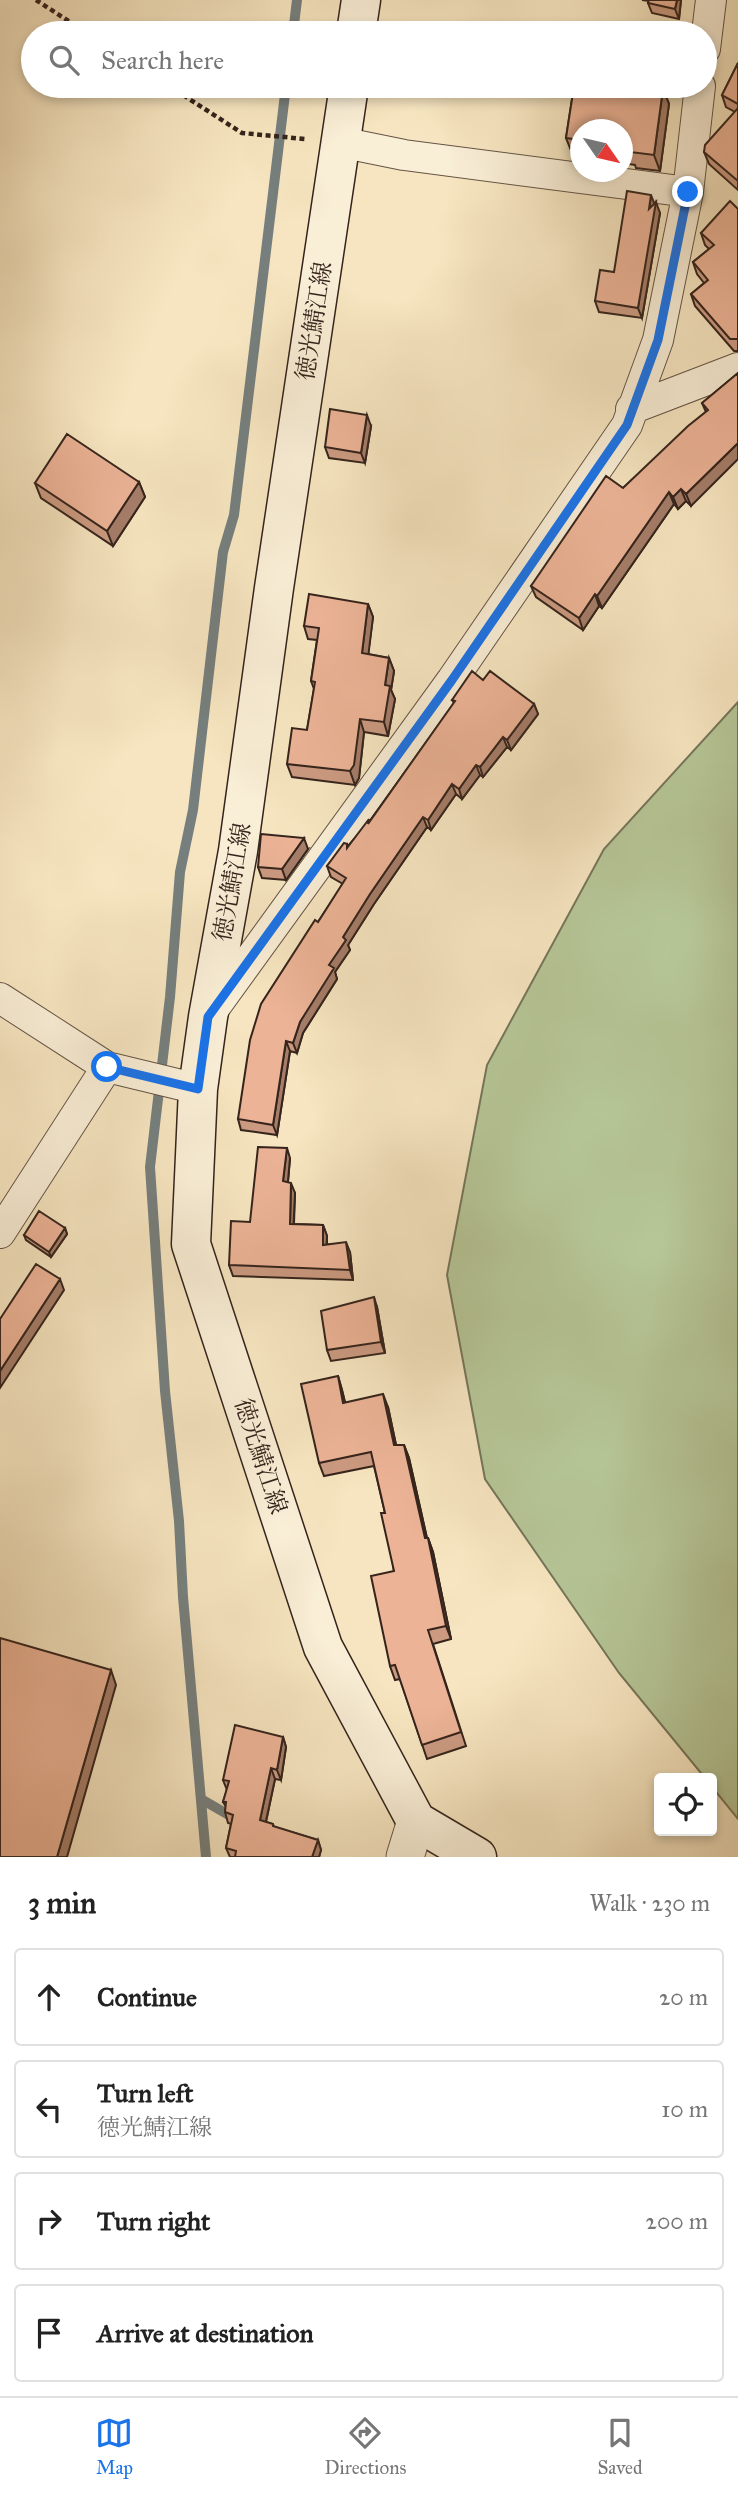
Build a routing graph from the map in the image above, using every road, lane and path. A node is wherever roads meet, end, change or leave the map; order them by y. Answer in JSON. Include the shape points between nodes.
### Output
{"nodes":[{"id":1,"x":36,"y":0,"type":"edge"},
{"id":2,"x":361,"y":0,"type":"edge"},
{"id":3,"x":711,"y":0,"type":"edge"},
{"id":4,"x":69,"y":21,"type":"edge"},
{"id":5,"x":358,"y":21,"type":"edge"},
{"id":6,"x":708,"y":21,"type":"edge"},
{"id":7,"x":188,"y":98,"type":"edge"},
{"id":8,"x":347,"y":98,"type":"edge"},
{"id":9,"x":700,"y":98,"type":"edge"},
{"id":10,"x":341,"y":142,"type":"junction"},
{"id":11,"x":688,"y":192,"type":"junction"},
{"id":12,"x":738,"y":368,"type":"edge"},
{"id":13,"x":631,"y":410,"type":"junction"},
{"id":14,"x":0,"y":998,"type":"edge"},
{"id":15,"x":208,"y":1017,"type":"junction"},
{"id":16,"x":107,"y":1067,"type":"junction"},
{"id":17,"x":198,"y":1089,"type":"junction"},
{"id":18,"x":0,"y":1233,"type":"edge"},
{"id":19,"x":416,"y":1821,"type":"junction"},
{"id":20,"x":405,"y":1857,"type":"edge"},
{"id":21,"x":477,"y":1857,"type":"edge"}],
"edges":[{"from":1,"to":4,"type":"path"},
{"from":2,"to":5,"type":"main road"},
{"from":3,"to":6,"type":"street"},
{"from":7,"to":10,"type":"path","via":[[242,133]]},
{"from":8,"to":10,"type":"main road","name":"徳光鯖江線"},
{"from":9,"to":11,"type":"street"},
{"from":10,"to":11,"type":"street","via":[[404,155]]},
{"from":10,"to":15,"type":"main road","name":"徳光鯖江線","via":[[238,851]]},
{"from":11,"to":13,"type":"street","via":[[658,340]]},
{"from":12,"to":13,"type":"street"},
{"from":13,"to":15,"type":"street","via":[[627,425],[460,669]]},
{"from":14,"to":16,"type":"street"},
{"from":15,"to":17,"type":"main road","name":"徳光鯖江線"},
{"from":16,"to":17,"type":"street"},
{"from":16,"to":18,"type":"street"},
{"from":17,"to":19,"type":"main road","name":"徳光鯖江線","via":[[191,1244],[323,1647]]},
{"from":19,"to":20,"type":"street"},
{"from":19,"to":21,"type":"main road"}]}
